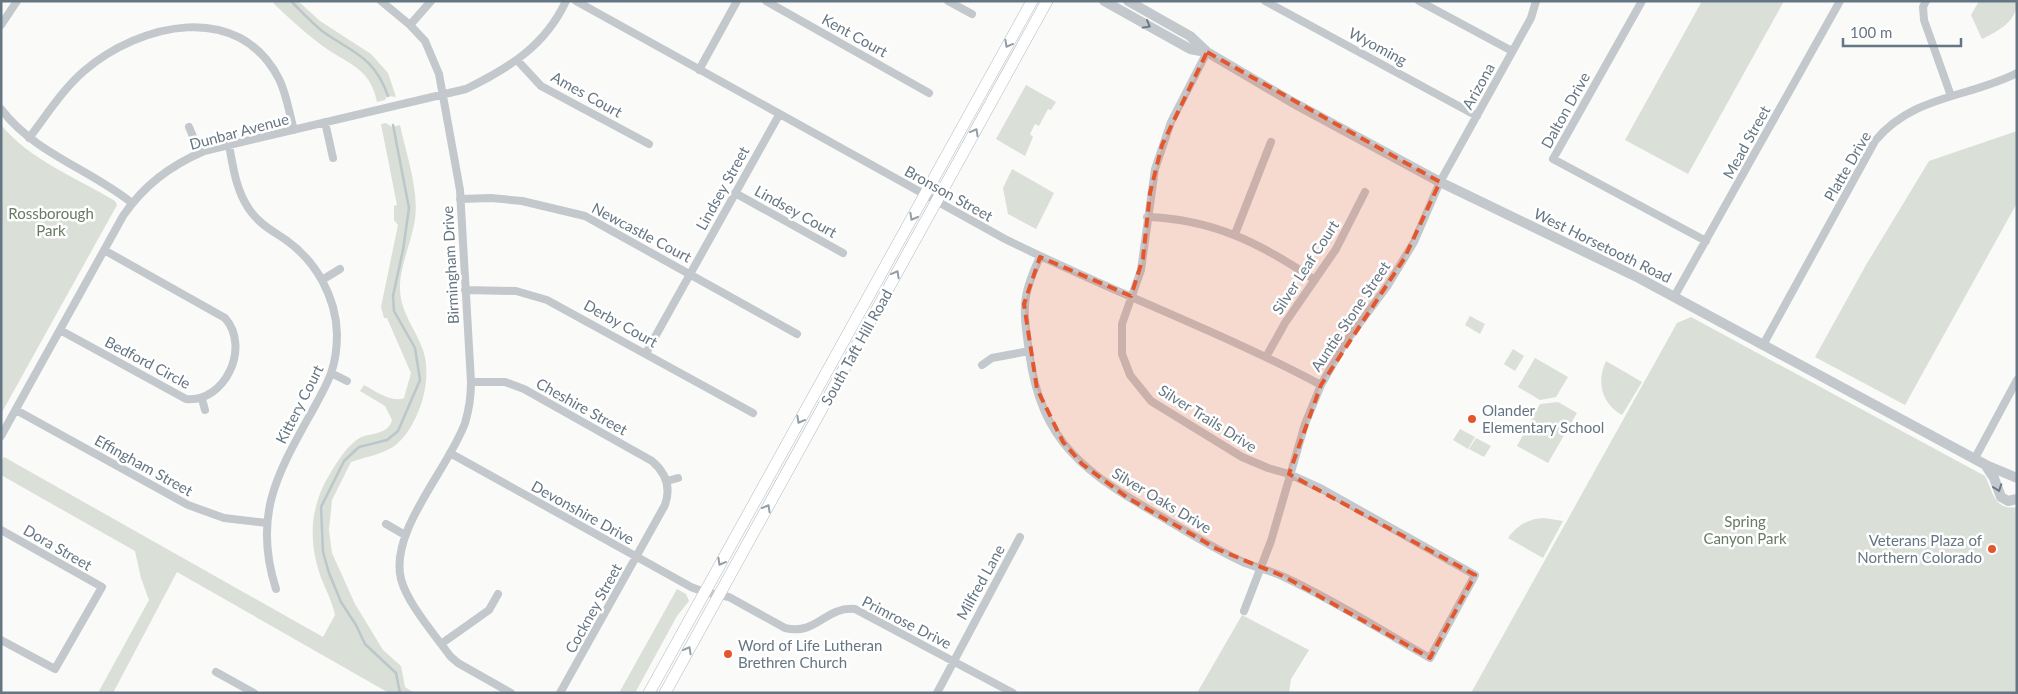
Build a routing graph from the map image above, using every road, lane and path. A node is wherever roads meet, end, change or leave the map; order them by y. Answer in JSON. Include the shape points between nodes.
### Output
{"nodes":[{"id":1,"x":17,"y":1,"type":"edge"},
{"id":2,"x":381,"y":1,"type":"edge"},
{"id":3,"x":431,"y":1,"type":"edge"},
{"id":4,"x":566,"y":1,"type":"edge"},
{"id":5,"x":576,"y":1,"type":"edge"},
{"id":6,"x":737,"y":1,"type":"edge"},
{"id":7,"x":766,"y":1,"type":"edge"},
{"id":8,"x":948,"y":1,"type":"edge"},
{"id":9,"x":1032,"y":1,"type":"edge"},
{"id":10,"x":1047,"y":1,"type":"edge"},
{"id":11,"x":1104,"y":1,"type":"edge"},
{"id":12,"x":1128,"y":1,"type":"edge"},
{"id":13,"x":1265,"y":1,"type":"edge"},
{"id":14,"x":1419,"y":1,"type":"edge"},
{"id":15,"x":1536,"y":1,"type":"edge"},
{"id":16,"x":1642,"y":1,"type":"edge"},
{"id":17,"x":1840,"y":1,"type":"edge"},
{"id":18,"x":1926,"y":1,"type":"edge"},
{"id":19,"x":972,"y":14,"type":"dead end"},
{"id":20,"x":1,"y":25,"type":"edge"},
{"id":21,"x":410,"y":25,"type":"junction"},
{"id":22,"x":1512,"y":51,"type":"junction"},
{"id":23,"x":1207,"y":52,"type":"junction"},
{"id":24,"x":517,"y":60,"type":"junction"},
{"id":25,"x":699,"y":70,"type":"junction"},
{"id":26,"x":2017,"y":73,"type":"edge"},
{"id":27,"x":930,"y":93,"type":"dead end"},
{"id":28,"x":443,"y":94,"type":"junction"},
{"id":29,"x":1951,"y":96,"type":"junction"},
{"id":30,"x":1,"y":109,"type":"edge"},
{"id":31,"x":779,"y":114,"type":"junction"},
{"id":32,"x":1477,"y":116,"type":"junction"},
{"id":33,"x":325,"y":122,"type":"junction"},
{"id":34,"x":189,"y":127,"type":"dead end"},
{"id":35,"x":294,"y":130,"type":"junction"},
{"id":36,"x":29,"y":138,"type":"junction"},
{"id":37,"x":1271,"y":142,"type":"dead end"},
{"id":38,"x":649,"y":144,"type":"dead end"},
{"id":39,"x":229,"y":145,"type":"junction"},
{"id":40,"x":200,"y":153,"type":"junction"},
{"id":41,"x":333,"y":158,"type":"dead end"},
{"id":42,"x":1440,"y":182,"type":"junction"},
{"id":43,"x":1365,"y":192,"type":"dead end"},
{"id":44,"x":735,"y":193,"type":"junction"},
{"id":45,"x":924,"y":196,"type":"junction"},
{"id":46,"x":460,"y":199,"type":"junction"},
{"id":47,"x":936,"y":202,"type":"junction"},
{"id":48,"x":132,"y":203,"type":"junction"},
{"id":49,"x":1147,"y":217,"type":"junction"},
{"id":50,"x":1235,"y":234,"type":"junction"},
{"id":51,"x":1706,"y":241,"type":"junction"},
{"id":52,"x":104,"y":250,"type":"junction"},
{"id":53,"x":843,"y":253,"type":"dead end"},
{"id":54,"x":1040,"y":257,"type":"junction"},
{"id":55,"x":340,"y":269,"type":"dead end"},
{"id":56,"x":690,"y":274,"type":"junction"},
{"id":57,"x":322,"y":280,"type":"junction"},
{"id":58,"x":1315,"y":280,"type":"junction"},
{"id":59,"x":465,"y":290,"type":"junction"},
{"id":60,"x":1131,"y":296,"type":"junction"},
{"id":61,"x":1674,"y":297,"type":"junction"},
{"id":62,"x":60,"y":330,"type":"junction"},
{"id":63,"x":797,"y":334,"type":"dead end"},
{"id":64,"x":1763,"y":345,"type":"junction"},
{"id":65,"x":1029,"y":350,"type":"junction"},
{"id":66,"x":646,"y":353,"type":"junction"},
{"id":67,"x":1266,"y":357,"type":"junction"},
{"id":68,"x":982,"y":365,"type":"dead end"},
{"id":69,"x":333,"y":374,"type":"junction"},
{"id":70,"x":2017,"y":380,"type":"edge"},
{"id":71,"x":347,"y":381,"type":"dead end"},
{"id":72,"x":471,"y":382,"type":"junction"},
{"id":73,"x":1321,"y":385,"type":"junction"},
{"id":74,"x":202,"y":399,"type":"junction"},
{"id":75,"x":16,"y":410,"type":"junction"},
{"id":76,"x":205,"y":410,"type":"dead end"},
{"id":77,"x":753,"y":413,"type":"dead end"},
{"id":78,"x":1,"y":436,"type":"edge"},
{"id":79,"x":450,"y":453,"type":"junction"},
{"id":80,"x":1975,"y":458,"type":"junction"},
{"id":81,"x":1986,"y":465,"type":"junction"},
{"id":82,"x":1289,"y":474,"type":"junction"},
{"id":83,"x":678,"y":478,"type":"dead end"},
{"id":84,"x":2017,"y":478,"type":"edge"},
{"id":85,"x":667,"y":481,"type":"junction"},
{"id":86,"x":2017,"y":499,"type":"edge"},
{"id":87,"x":267,"y":523,"type":"junction"},
{"id":88,"x":386,"y":524,"type":"dead end"},
{"id":89,"x":1,"y":530,"type":"edge"},
{"id":90,"x":405,"y":535,"type":"junction"},
{"id":91,"x":1020,"y":537,"type":"dead end"},
{"id":92,"x":637,"y":557,"type":"junction"},
{"id":93,"x":1262,"y":569,"type":"junction"},
{"id":94,"x":276,"y":589,"type":"dead end"},
{"id":95,"x":704,"y":592,"type":"junction"},
{"id":96,"x":498,"y":594,"type":"dead end"},
{"id":97,"x":719,"y":594,"type":"junction"},
{"id":98,"x":1244,"y":611,"type":"dead end"},
{"id":99,"x":1,"y":640,"type":"edge"},
{"id":100,"x":441,"y":644,"type":"junction"},
{"id":101,"x":1430,"y":658,"type":"joint"},
{"id":102,"x":953,"y":661,"type":"junction"},
{"id":103,"x":216,"y":672,"type":"dead end"},
{"id":104,"x":254,"y":693,"type":"edge"},
{"id":105,"x":511,"y":693,"type":"edge"},
{"id":106,"x":560,"y":693,"type":"edge"},
{"id":107,"x":649,"y":693,"type":"edge"},
{"id":108,"x":664,"y":693,"type":"edge"},
{"id":109,"x":937,"y":693,"type":"edge"},
{"id":110,"x":1013,"y":693,"type":"edge"}],
"edges":[{"from":1,"to":20,"type":"street"},
{"from":2,"to":21,"type":"street","name":"Birmingham Drive"},
{"from":3,"to":21,"type":"street"},
{"from":4,"to":24,"type":"street","name":"Dunbar Avenue","via":[[546,34]]},
{"from":5,"to":25,"type":"street","name":"Bronson Street"},
{"from":6,"to":25,"type":"street"},
{"from":7,"to":27,"type":"street","name":"Kent Court"},
{"from":8,"to":19,"type":"street"},
{"from":9,"to":45,"type":"main road","name":"South Taft Hill Road","one_way":true},
{"from":47,"to":10,"type":"main road","name":"South Taft Hill Road","one_way":true},
{"from":11,"to":23,"type":"street","name":"West Horsetooth Road","one_way":true,"via":[[1190,49]]},
{"from":12,"to":23,"type":"street","name":"West Horsetooth Road","via":[[1190,36]]},
{"from":13,"to":32,"type":"street","name":"Wyoming"},
{"from":14,"to":22,"type":"street"},
{"from":15,"to":22,"type":"street","name":"Arizona","via":[[1531,18]]},
{"from":16,"to":51,"type":"street","name":"Dalton Drive","via":[[1553,159]]},
{"from":17,"to":51,"type":"street","name":"Mead Street"},
{"from":18,"to":29,"type":"street","via":[[1924,20]]},
{"from":21,"to":28,"type":"street","name":"Birmingham Drive","via":[[431,51]]},
{"from":22,"to":32,"type":"street","name":"Arizona"},
{"from":23,"to":42,"type":"street","name":"West Horsetooth Road"},
{"from":23,"to":49,"type":"street","name":"Silver Trails Drive","via":[[1165,137]]},
{"from":24,"to":28,"type":"street","name":"Dunbar Avenue","via":[[501,72],[466,89]]},
{"from":24,"to":38,"type":"street","name":"Ames Court","via":[[542,86]]},
{"from":25,"to":31,"type":"street","name":"Bronson Street"},
{"from":26,"to":29,"type":"street","name":"Platte Drive"},
{"from":28,"to":33,"type":"street","name":"Dunbar Avenue"},
{"from":28,"to":46,"type":"street","name":"Birmingham Drive"},
{"from":29,"to":64,"type":"street","name":"Platte Drive","via":[[1908,112],[1875,141]]},
{"from":30,"to":36,"type":"street"},
{"from":31,"to":44,"type":"street","name":"Lindsey Street"},
{"from":31,"to":45,"type":"street","name":"Bronson Street"},
{"from":32,"to":42,"type":"street","name":"Arizona"},
{"from":33,"to":35,"type":"street","name":"Dunbar Avenue"},
{"from":33,"to":41,"type":"street"},
{"from":34,"to":40,"type":"street"},
{"from":35,"to":36,"type":"street","via":[[279,79],[264,57],[236,35],[194,24],[150,32],[94,62],[75,80]]},
{"from":35,"to":39,"type":"street","name":"Dunbar Avenue"},
{"from":36,"to":48,"type":"street","via":[[105,182]]},
{"from":37,"to":50,"type":"street"},
{"from":39,"to":40,"type":"street","name":"Dunbar Avenue"},
{"from":39,"to":57,"type":"street","name":"Kittery Court","via":[[237,184],[249,210],[305,257]]},
{"from":40,"to":48,"type":"street","name":"Dunbar Avenue","via":[[159,176]]},
{"from":42,"to":61,"type":"street","name":"West Horsetooth Road"},
{"from":42,"to":73,"type":"street","name":"Auntie Stone Street","via":[[1404,259],[1345,343]]},
{"from":43,"to":58,"type":"street","name":"Silver Leaf Court","via":[[1340,242]]},
{"from":44,"to":53,"type":"street","name":"Lindsey Court"},
{"from":44,"to":56,"type":"street","name":"Lindsey Street"},
{"from":45,"to":47,"type":"street","name":"Bronson Street"},
{"from":45,"to":95,"type":"main road","name":"South Taft Hill Road","one_way":true},
{"from":46,"to":56,"type":"street","name":"Newcastle Court","via":[[522,201],[570,212],[597,222]]},
{"from":46,"to":59,"type":"street","name":"Birmingham Drive"},
{"from":47,"to":54,"type":"street","name":"Bronson Street"},
{"from":97,"to":47,"type":"main road","name":"South Taft Hill Road","one_way":true},
{"from":48,"to":52,"type":"street","name":"Dunbar Avenue"},
{"from":49,"to":50,"type":"street","via":[[1187,221]]},
{"from":49,"to":60,"type":"street","name":"Silver Trails Drive","via":[[1142,264]]},
{"from":50,"to":58,"type":"street","via":[[1282,257]]},
{"from":51,"to":61,"type":"street","name":"Mead Street"},
{"from":52,"to":62,"type":"street","name":"Dunbar Avenue"},
{"from":52,"to":74,"type":"street","name":"Bedford Circle","via":[[218,314],[230,324],[237,343],[234,360],[220,386]]},
{"from":54,"to":60,"type":"street","name":"Bronson Street"},
{"from":54,"to":65,"type":"street","name":"Silver Oaks Drive","via":[[1027,286],[1024,304]]},
{"from":55,"to":57,"type":"street"},
{"from":56,"to":63,"type":"street","name":"Newcastle Court"},
{"from":56,"to":66,"type":"street","name":"Lindsey Street"},
{"from":57,"to":69,"type":"street","name":"Kittery Court","via":[[335,316]]},
{"from":58,"to":67,"type":"street","name":"Silver Leaf Court","via":[[1284,323]]},
{"from":59,"to":66,"type":"street","name":"Derby Court","via":[[516,291],[547,300]]},
{"from":59,"to":72,"type":"street","name":"Birmingham Drive"},
{"from":60,"to":67,"type":"street","name":"Bronson Street"},
{"from":60,"to":82,"type":"street","name":"Silver Trails Drive","via":[[1122,324],[1121,346],[1125,365],[1143,393],[1160,407],[1242,457]]},
{"from":61,"to":64,"type":"street","name":"West Horsetooth Road"},
{"from":62,"to":74,"type":"street","name":"Bedford Circle","via":[[180,397]]},
{"from":62,"to":75,"type":"street","name":"Dunbar Avenue"},
{"from":64,"to":80,"type":"street","name":"West Horsetooth Road"},
{"from":65,"to":68,"type":"street","via":[[992,358]]},
{"from":65,"to":93,"type":"street","name":"Silver Oaks Drive","via":[[1037,389],[1048,417],[1082,464],[1128,498],[1217,549]]},
{"from":66,"to":77,"type":"street","name":"Derby Court"},
{"from":67,"to":73,"type":"street","name":"Bronson Street"},
{"from":69,"to":71,"type":"street"},
{"from":69,"to":87,"type":"street","name":"Kittery Court","via":[[279,471]]},
{"from":70,"to":80,"type":"street"},
{"from":72,"to":79,"type":"street","name":"Birmingham Drive","via":[[465,422]]},
{"from":72,"to":85,"type":"street","name":"Cheshire Street","via":[[506,382],[524,389],[652,461]]},
{"from":73,"to":82,"type":"street","name":"Auntie Stone Street"},
{"from":74,"to":76,"type":"street"},
{"from":75,"to":78,"type":"street","name":"Dunbar Avenue"},
{"from":75,"to":87,"type":"street","name":"Effingham Street","via":[[188,505],[224,518]]},
{"from":79,"to":90,"type":"street","name":"Birmingham Drive"},
{"from":79,"to":92,"type":"street","name":"Devonshire Drive"},
{"from":80,"to":81,"type":"street","name":"West Horsetooth Road"},
{"from":81,"to":84,"type":"street","name":"West Horsetooth Road"},
{"from":81,"to":86,"type":"street","one_way":true,"via":[[2001,497],[2008,501]]},
{"from":82,"to":93,"type":"street","name":"Auntie Stone Street"},
{"from":82,"to":101,"type":"street","name":"Silver Trails Drive","via":[[1322,489],[1475,575]]},
{"from":83,"to":85,"type":"street"},
{"from":85,"to":92,"type":"street","name":"Cockney Street","via":[[665,506]]},
{"from":87,"to":94,"type":"street","name":"Kittery Court","via":[[267,549]]},
{"from":88,"to":90,"type":"street"},
{"from":89,"to":99,"type":"street","name":"Dora Street","via":[[102,587],[56,669]]},
{"from":90,"to":100,"type":"street","name":"Birmingham Drive","via":[[399,556],[401,578]]},
{"from":91,"to":102,"type":"street","name":"Milfred Lane"},
{"from":92,"to":95,"type":"street","name":"Devonshire Drive"},
{"from":92,"to":106,"type":"street","name":"Cockney Street"},
{"from":93,"to":98,"type":"street","name":"Auntie Stone Street"},
{"from":93,"to":101,"type":"street","name":"Silver Oaks Drive","via":[[1285,577]]},
{"from":95,"to":97,"type":"street","name":"Primrose Drive"},
{"from":95,"to":107,"type":"main road","name":"South Taft Hill Road"},
{"from":96,"to":100,"type":"street","via":[[489,610]]},
{"from":97,"to":102,"type":"street","name":"Primrose Drive","via":[[794,630],[808,629],[840,610],[855,609]]},
{"from":108,"to":97,"type":"main road","name":"South Taft Hill Road","one_way":true},
{"from":100,"to":105,"type":"street","name":"Birmingham Drive","via":[[458,663]]},
{"from":102,"to":109,"type":"street","name":"Milfred Lane"},
{"from":102,"to":110,"type":"street","name":"Primrose Drive"},
{"from":103,"to":104,"type":"street"}]}
